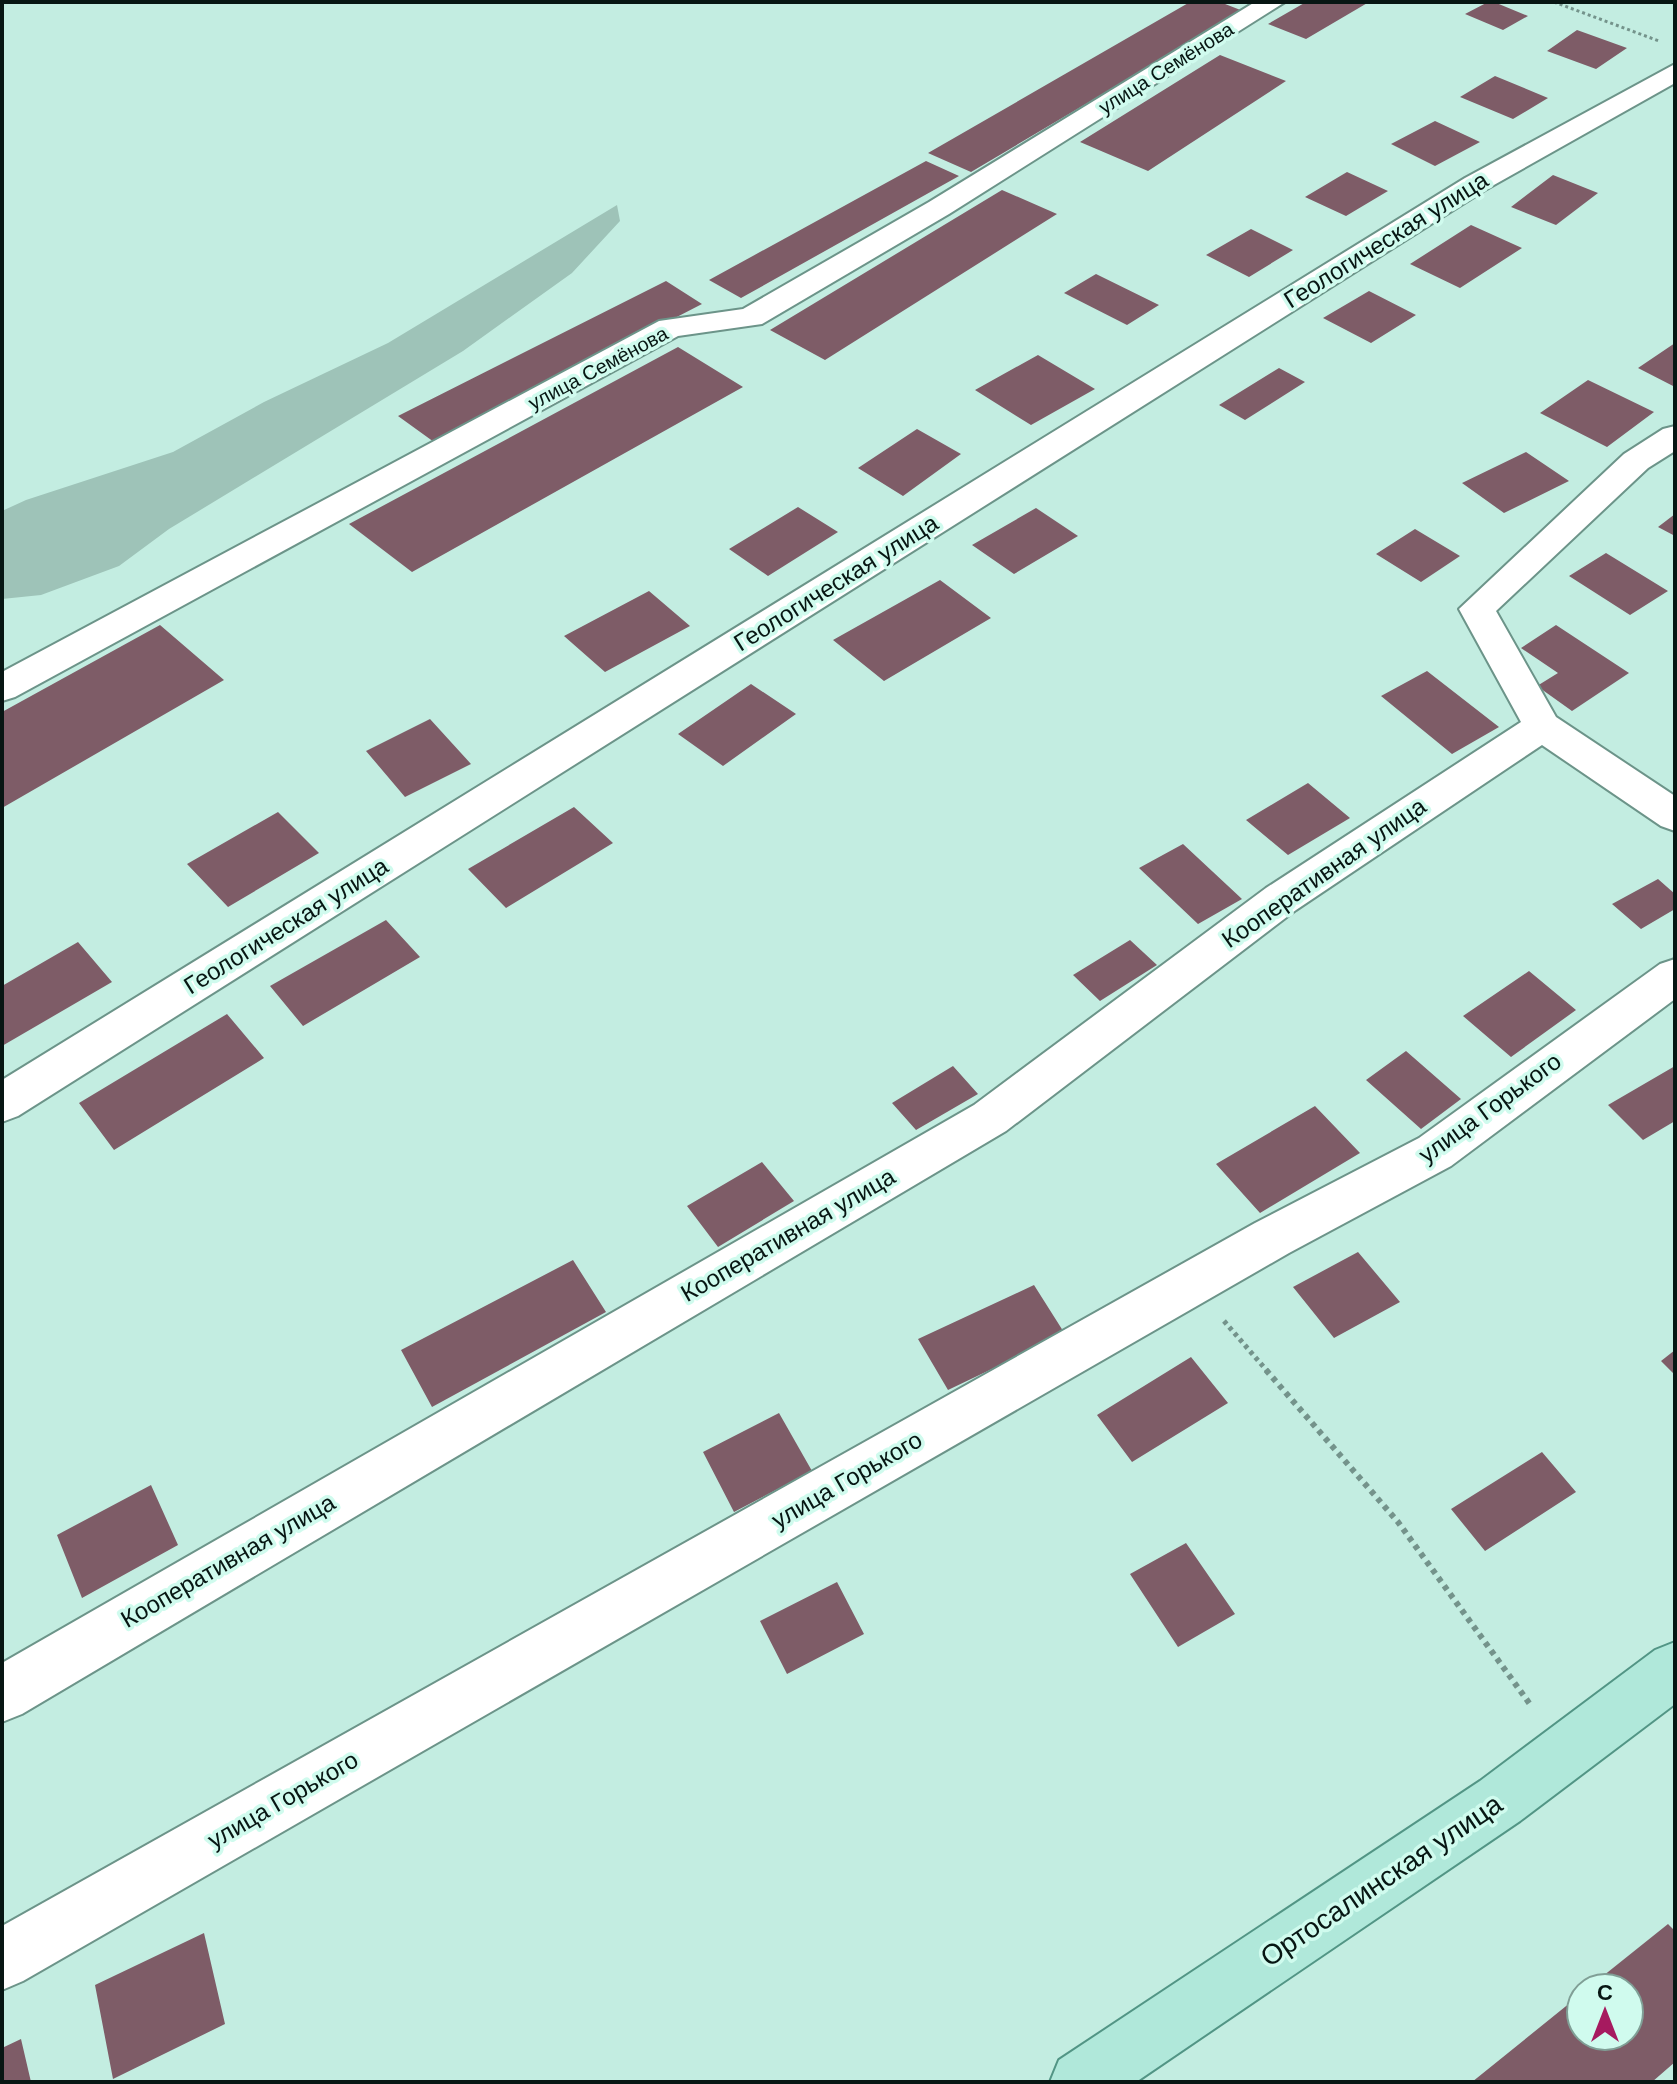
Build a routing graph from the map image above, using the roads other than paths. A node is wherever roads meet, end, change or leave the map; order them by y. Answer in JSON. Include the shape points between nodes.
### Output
{"nodes":[{"id":1,"x":1272,"y":2,"type":"edge"},
{"id":2,"x":1668,"y":57,"type":"edge"},
{"id":3,"x":1675,"y":436,"type":"edge"},
{"id":4,"x":2,"y":688,"type":"edge"},
{"id":5,"x":1542,"y":726,"type":"junction"},
{"id":6,"x":1675,"y":816,"type":"edge"},
{"id":7,"x":1675,"y":976,"type":"edge"},
{"id":8,"x":2,"y":1103,"type":"edge"},
{"id":9,"x":1675,"y":1670,"type":"edge"},
{"id":10,"x":2,"y":1694,"type":"edge"},
{"id":11,"x":2,"y":1960,"type":"edge"},
{"id":12,"x":1081,"y":2082,"type":"edge"}],
"edges":[{"from":1,"to":4,"type":"street","name":"улица Семёнова","via":[[751,317],[670,328]]},
{"from":2,"to":8,"type":"street","name":"Геологическая улица","via":[[1475,184]]},
{"from":3,"to":5,"type":"street","via":[[1636,461],[1477,609]]},
{"from":5,"to":6,"type":"street"},
{"from":5,"to":10,"type":"street","name":"Кооперативная улица","via":[[1281,899],[990,1118]]},
{"from":7,"to":11,"type":"street","name":"улица Горького","via":[[1435,1152]]},
{"from":9,"to":12,"type":"main road","name":"Ортосалинская улица","via":[[1566,1753]]}]}
